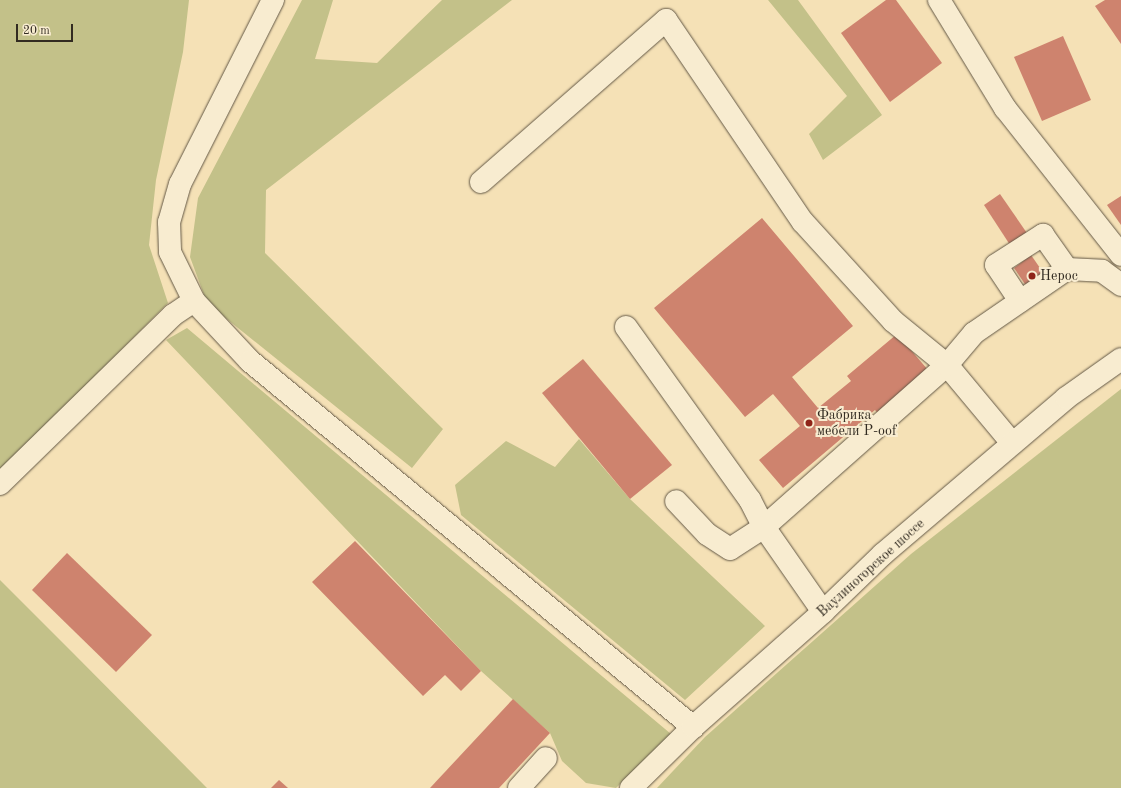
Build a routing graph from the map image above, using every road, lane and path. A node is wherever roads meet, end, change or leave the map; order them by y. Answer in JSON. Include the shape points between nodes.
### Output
{"nodes":[{"id":1,"x":273,"y":0,"type":"edge"},
{"id":2,"x":939,"y":0,"type":"edge"},
{"id":3,"x":481,"y":182,"type":"dead end"},
{"id":4,"x":1121,"y":255,"type":"edge"},
{"id":5,"x":1067,"y":269,"type":"junction"},
{"id":6,"x":1121,"y":285,"type":"edge"},
{"id":7,"x":194,"y":300,"type":"junction"},
{"id":8,"x":1020,"y":301,"type":"junction"},
{"id":9,"x":626,"y":327,"type":"dead end"},
{"id":10,"x":1121,"y":359,"type":"edge"},
{"id":11,"x":947,"y":365,"type":"junction"},
{"id":12,"x":1012,"y":444,"type":"junction"},
{"id":13,"x":0,"y":484,"type":"edge"},
{"id":14,"x":676,"y":501,"type":"dead end"},
{"id":15,"x":764,"y":527,"type":"junction"},
{"id":16,"x":823,"y":612,"type":"junction"},
{"id":17,"x":693,"y":727,"type":"junction"},
{"id":18,"x":546,"y":758,"type":"dead end"},
{"id":19,"x":519,"y":788,"type":"edge"},
{"id":20,"x":631,"y":788,"type":"edge"}],
"edges":[{"from":1,"to":7,"type":"street","via":[[180,184],[168,222],[170,252]]},
{"from":2,"to":4,"type":"street","via":[[1005,108]]},
{"from":3,"to":11,"type":"street","via":[[666,20],[803,222],[893,321]]},
{"from":5,"to":6,"type":"street","via":[[1102,271]]},
{"from":5,"to":8,"type":"street"},
{"from":5,"to":8,"type":"street","via":[[1043,235],[996,265]]},
{"from":7,"to":13,"type":"street","via":[[168,320]]},
{"from":7,"to":17,"type":"street","via":[[250,361]]},
{"from":8,"to":11,"type":"street","via":[[974,333]]},
{"from":9,"to":15,"type":"street","via":[[750,500]]},
{"from":10,"to":12,"type":"street","name":"Ваулиногорское шоссе","via":[[1066,398]]},
{"from":11,"to":12,"type":"street"},
{"from":11,"to":15,"type":"street"},
{"from":12,"to":16,"type":"street","name":"Ваулиногорское шоссе","via":[[884,554]]},
{"from":14,"to":15,"type":"street","via":[[707,534],[730,549]]},
{"from":15,"to":16,"type":"street"},
{"from":16,"to":17,"type":"street","name":"Ваулиногорское шоссе"},
{"from":17,"to":20,"type":"street","name":"Ваулиногорское шоссе"},
{"from":18,"to":19,"type":"street"}]}
